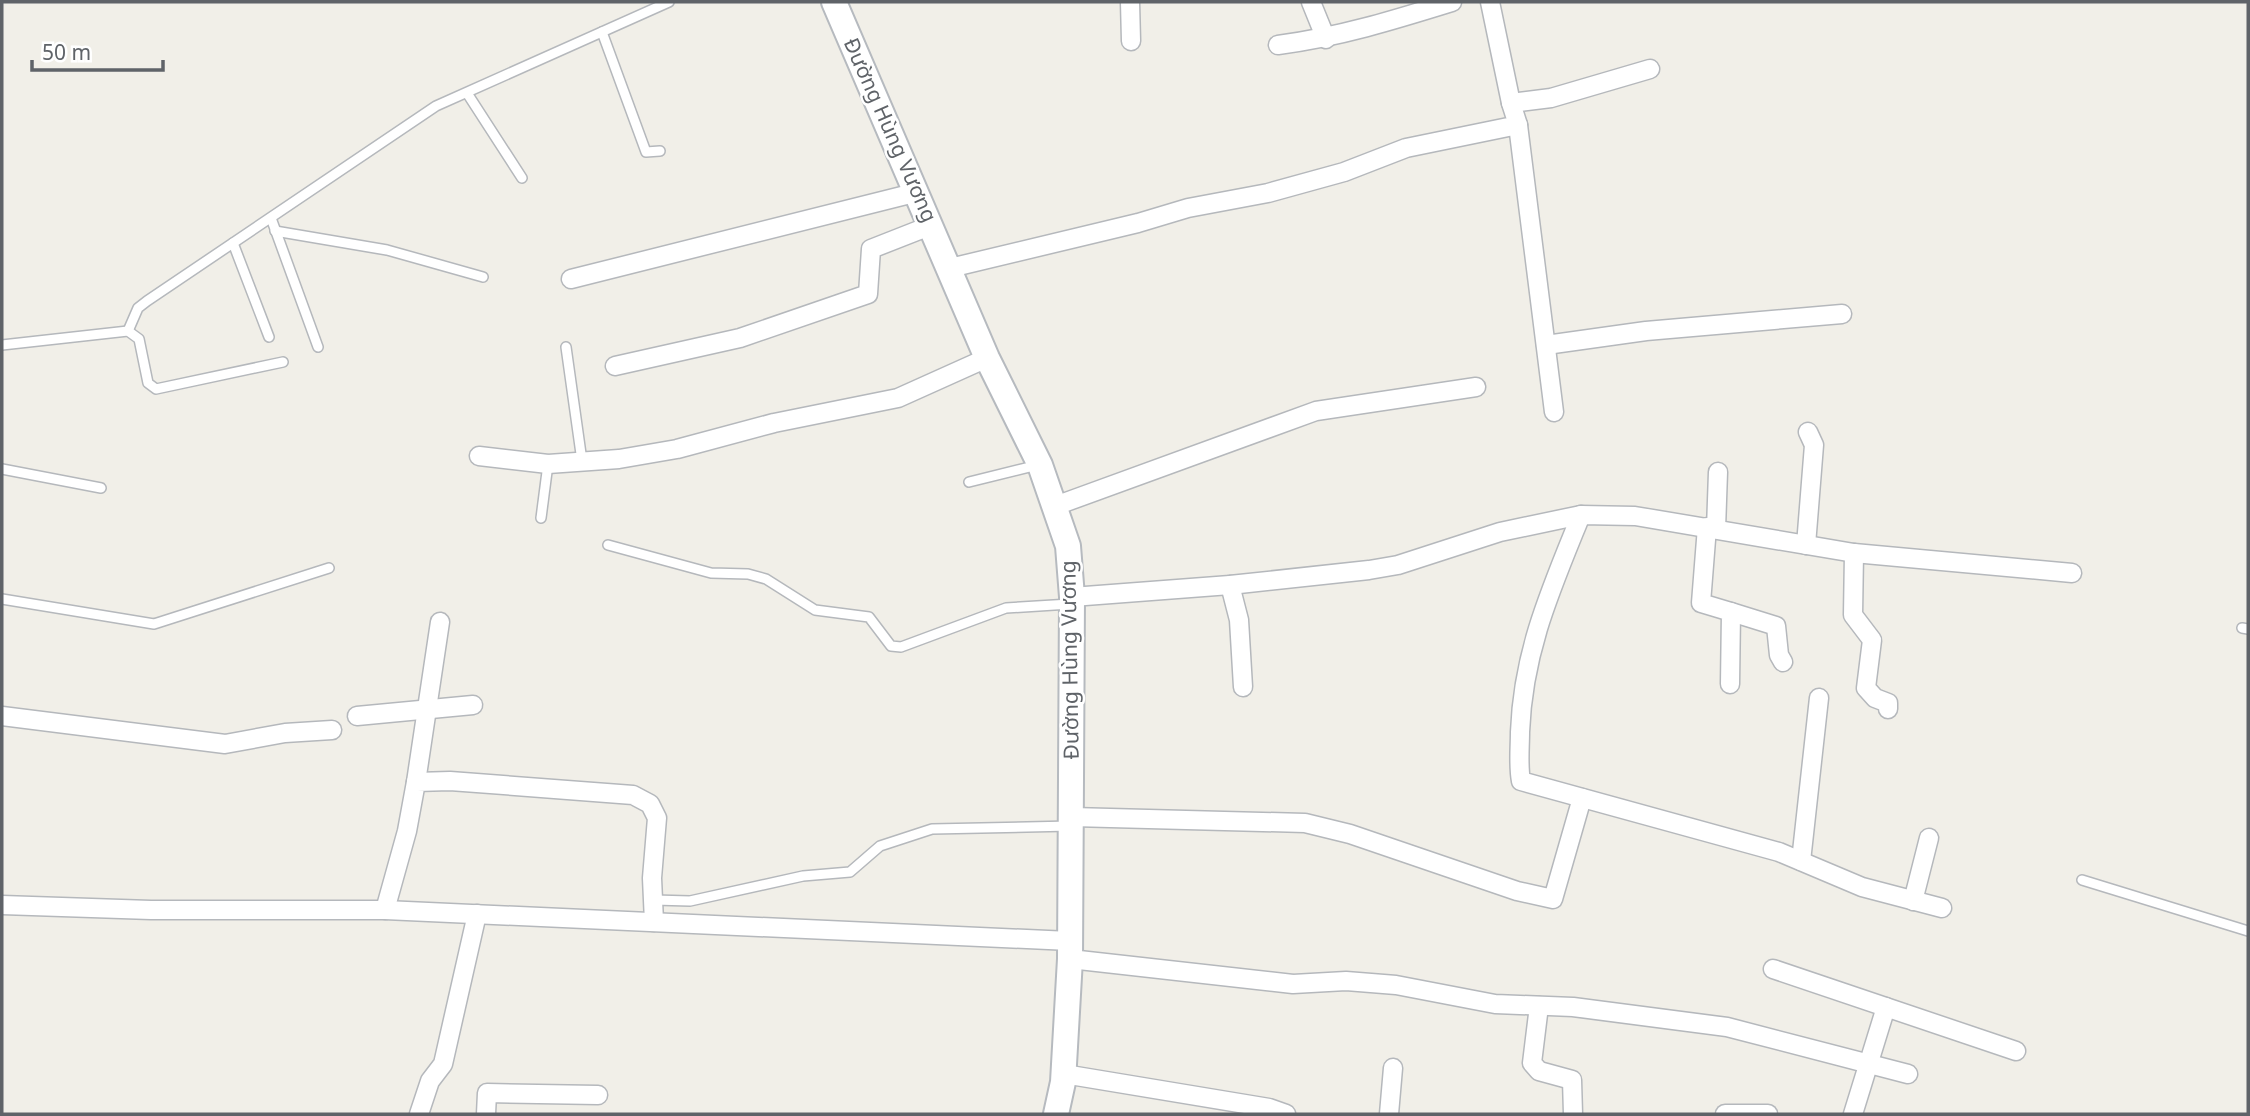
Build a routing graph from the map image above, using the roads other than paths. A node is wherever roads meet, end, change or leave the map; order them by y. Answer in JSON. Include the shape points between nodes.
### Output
{"nodes":[{"id":1,"x":669,"y":2,"type":"edge"},
{"id":2,"x":834,"y":2,"type":"edge"},
{"id":3,"x":1130,"y":2,"type":"edge"},
{"id":4,"x":1311,"y":2,"type":"edge"},
{"id":5,"x":1452,"y":2,"type":"edge"},
{"id":6,"x":1490,"y":2,"type":"edge"},
{"id":7,"x":602,"y":32,"type":"junction"},
{"id":8,"x":1326,"y":39,"type":"junction"},
{"id":9,"x":1131,"y":41,"type":"dead end"},
{"id":10,"x":1278,"y":45,"type":"dead end"},
{"id":11,"x":1650,"y":69,"type":"dead end"},
{"id":12,"x":467,"y":93,"type":"junction"},
{"id":13,"x":1511,"y":103,"type":"junction"},
{"id":14,"x":1518,"y":125,"type":"junction"},
{"id":15,"x":660,"y":151,"type":"dead end"},
{"id":16,"x":522,"y":178,"type":"dead end"},
{"id":17,"x":918,"y":192,"type":"junction"},
{"id":18,"x":271,"y":218,"type":"junction"},
{"id":19,"x":932,"y":225,"type":"junction"},
{"id":20,"x":275,"y":231,"type":"junction"},
{"id":21,"x":233,"y":243,"type":"junction"},
{"id":22,"x":950,"y":268,"type":"junction"},
{"id":23,"x":483,"y":277,"type":"dead end"},
{"id":24,"x":571,"y":279,"type":"dead end"},
{"id":25,"x":1843,"y":314,"type":"dead end"},
{"id":26,"x":128,"y":331,"type":"junction"},
{"id":27,"x":269,"y":337,"type":"dead end"},
{"id":28,"x":2,"y":345,"type":"edge"},
{"id":29,"x":1546,"y":345,"type":"junction"},
{"id":30,"x":318,"y":347,"type":"dead end"},
{"id":31,"x":566,"y":348,"type":"dead end"},
{"id":32,"x":987,"y":358,"type":"junction"},
{"id":33,"x":283,"y":362,"type":"dead end"},
{"id":34,"x":615,"y":366,"type":"dead end"},
{"id":35,"x":1476,"y":387,"type":"dead end"},
{"id":36,"x":1554,"y":412,"type":"dead end"},
{"id":37,"x":1808,"y":432,"type":"dead end"},
{"id":38,"x":479,"y":456,"type":"dead end"},
{"id":39,"x":582,"y":461,"type":"junction"},
{"id":40,"x":548,"y":464,"type":"junction"},
{"id":41,"x":1040,"y":465,"type":"junction"},
{"id":42,"x":2,"y":469,"type":"edge"},
{"id":43,"x":1718,"y":472,"type":"dead end"},
{"id":44,"x":969,"y":482,"type":"dead end"},
{"id":45,"x":101,"y":488,"type":"dead end"},
{"id":46,"x":1055,"y":506,"type":"junction"},
{"id":47,"x":1581,"y":515,"type":"junction"},
{"id":48,"x":541,"y":518,"type":"dead end"},
{"id":49,"x":1711,"y":528,"type":"junction"},
{"id":50,"x":608,"y":545,"type":"dead end"},
{"id":51,"x":1806,"y":545,"type":"junction"},
{"id":52,"x":1854,"y":553,"type":"junction"},
{"id":53,"x":329,"y":568,"type":"dead end"},
{"id":54,"x":2073,"y":573,"type":"dead end"},
{"id":55,"x":1230,"y":585,"type":"junction"},
{"id":56,"x":2,"y":598,"type":"edge"},
{"id":57,"x":1072,"y":600,"type":"junction"},
{"id":58,"x":1731,"y":612,"type":"junction"},
{"id":59,"x":440,"y":622,"type":"dead end"},
{"id":60,"x":1783,"y":662,"type":"dead end"},
{"id":61,"x":1730,"y":684,"type":"dead end"},
{"id":62,"x":1243,"y":687,"type":"dead end"},
{"id":63,"x":1819,"y":698,"type":"dead end"},
{"id":64,"x":473,"y":705,"type":"dead end"},
{"id":65,"x":1888,"y":709,"type":"dead end"},
{"id":66,"x":426,"y":711,"type":"junction"},
{"id":67,"x":2,"y":716,"type":"edge"},
{"id":68,"x":357,"y":716,"type":"dead end"},
{"id":69,"x":332,"y":730,"type":"dead end"},
{"id":70,"x":416,"y":782,"type":"junction"},
{"id":71,"x":1582,"y":798,"type":"junction"},
{"id":72,"x":1071,"y":821,"type":"junction"},
{"id":73,"x":1929,"y":838,"type":"dead end"},
{"id":74,"x":1801,"y":861,"type":"junction"},
{"id":75,"x":2082,"y":880,"type":"dead end"},
{"id":76,"x":654,"y":900,"type":"junction"},
{"id":77,"x":1913,"y":901,"type":"junction"},
{"id":78,"x":2,"y":905,"type":"edge"},
{"id":79,"x":1942,"y":908,"type":"dead end"},
{"id":80,"x":384,"y":910,"type":"junction"},
{"id":81,"x":477,"y":915,"type":"junction"},
{"id":82,"x":654,"y":922,"type":"junction"},
{"id":83,"x":2248,"y":931,"type":"edge"},
{"id":84,"x":1070,"y":950,"type":"junction"},
{"id":85,"x":1773,"y":970,"type":"dead end"},
{"id":86,"x":1539,"y":1006,"type":"junction"},
{"id":87,"x":1885,"y":1007,"type":"junction"},
{"id":88,"x":2016,"y":1051,"type":"dead end"},
{"id":89,"x":1867,"y":1064,"type":"junction"},
{"id":90,"x":1393,"y":1068,"type":"dead end"},
{"id":91,"x":1064,"y":1074,"type":"junction"},
{"id":92,"x":1908,"y":1074,"type":"dead end"},
{"id":93,"x":598,"y":1095,"type":"dead end"},
{"id":94,"x":1275,"y":1112,"type":"edge"},
{"id":95,"x":419,"y":1114,"type":"edge"},
{"id":96,"x":486,"y":1114,"type":"edge"},
{"id":97,"x":1056,"y":1114,"type":"edge"},
{"id":98,"x":1389,"y":1114,"type":"edge"},
{"id":99,"x":1573,"y":1114,"type":"edge"},
{"id":100,"x":1725,"y":1114,"type":"edge"},
{"id":101,"x":1768,"y":1114,"type":"edge"},
{"id":102,"x":1853,"y":1114,"type":"edge"}],
"edges":[{"from":1,"to":7,"type":"lane"},
{"from":2,"to":17,"type":"street","name":"Đường Hùng Vương"},
{"from":3,"to":9,"type":"street"},
{"from":4,"to":8,"type":"street"},
{"from":5,"to":8,"type":"street"},
{"from":6,"to":13,"type":"street"},
{"from":7,"to":12,"type":"lane"},
{"from":7,"to":15,"type":"lane","via":[[646,152]]},
{"from":8,"to":10,"type":"street"},
{"from":11,"to":13,"type":"street","via":[[1551,98]]},
{"from":12,"to":16,"type":"lane"},
{"from":12,"to":18,"type":"lane","via":[[436,106]]},
{"from":13,"to":14,"type":"street"},
{"from":14,"to":22,"type":"street","via":[[1406,148],[1268,193],[1188,208]]},
{"from":14,"to":29,"type":"street"},
{"from":17,"to":19,"type":"street","name":"Đường Hùng Vương"},
{"from":17,"to":24,"type":"street"},
{"from":18,"to":20,"type":"lane"},
{"from":18,"to":21,"type":"lane"},
{"from":19,"to":22,"type":"street","name":"Đường Hùng Vương"},
{"from":19,"to":34,"type":"street","via":[[871,249],[868,294],[740,338]]},
{"from":20,"to":23,"type":"lane","via":[[387,250]]},
{"from":20,"to":30,"type":"lane"},
{"from":21,"to":26,"type":"lane","via":[[138,308]]},
{"from":21,"to":27,"type":"lane"},
{"from":22,"to":32,"type":"street","name":"Đường Hùng Vương"},
{"from":25,"to":29,"type":"street","via":[[1646,331]]},
{"from":26,"to":28,"type":"lane"},
{"from":26,"to":33,"type":"lane","via":[[139,339],[151,388]]},
{"from":29,"to":36,"type":"street"},
{"from":31,"to":39,"type":"lane"},
{"from":32,"to":39,"type":"street","via":[[898,398],[774,423],[677,449]]},
{"from":32,"to":41,"type":"street","name":"Đường Hùng Vương"},
{"from":35,"to":46,"type":"street","via":[[1316,411]]},
{"from":37,"to":51,"type":"street","via":[[1814,445]]},
{"from":38,"to":40,"type":"street"},
{"from":39,"to":40,"type":"street"},
{"from":40,"to":48,"type":"lane"},
{"from":41,"to":44,"type":"lane"},
{"from":41,"to":46,"type":"street","name":"Đường Hùng Vương"},
{"from":42,"to":45,"type":"lane"},
{"from":43,"to":49,"type":"street"},
{"from":46,"to":57,"type":"street","name":"Đường Hùng Vương","via":[[1068,546]]},
{"from":47,"to":49,"type":"street","via":[[1635,516]]},
{"from":47,"to":55,"type":"street","via":[[1500,533],[1398,565]]},
{"from":47,"to":71,"type":"street","via":[[1537,624],[1527,662],[1519,772],[1521,781],[1529,785]]},
{"from":49,"to":51,"type":"street"},
{"from":49,"to":58,"type":"street","via":[[1701,603]]},
{"from":50,"to":57,"type":"lane","via":[[711,573],[766,579],[815,610],[869,617],[891,646],[901,648],[1006,608]]},
{"from":51,"to":52,"type":"street"},
{"from":52,"to":54,"type":"street"},
{"from":52,"to":65,"type":"street","via":[[1853,615],[1872,640],[1866,688],[1888,703]]},
{"from":53,"to":56,"type":"lane","via":[[155,624]]},
{"from":55,"to":57,"type":"street"},
{"from":55,"to":62,"type":"street","via":[[1238,620]]},
{"from":57,"to":72,"type":"street","name":"Đường Hùng Vương"},
{"from":58,"to":60,"type":"street","via":[[1776,626]]},
{"from":58,"to":61,"type":"street"},
{"from":59,"to":66,"type":"street"},
{"from":63,"to":74,"type":"street"},
{"from":64,"to":66,"type":"street"},
{"from":66,"to":68,"type":"street"},
{"from":66,"to":70,"type":"street"},
{"from":67,"to":69,"type":"street","via":[[225,744]]},
{"from":70,"to":76,"type":"street","via":[[633,795],[650,804],[657,818]]},
{"from":70,"to":80,"type":"street"},
{"from":71,"to":72,"type":"street","via":[[1555,895],[1550,899],[1305,823]]},
{"from":71,"to":74,"type":"street"},
{"from":72,"to":76,"type":"lane","via":[[932,829],[880,846],[850,872],[803,876],[690,901]]},
{"from":72,"to":84,"type":"street","name":"Đường Hùng Vương"},
{"from":73,"to":77,"type":"street"},
{"from":74,"to":77,"type":"street","via":[[1862,887]]},
{"from":75,"to":83,"type":"lane"},
{"from":76,"to":82,"type":"street"},
{"from":77,"to":79,"type":"street"},
{"from":78,"to":80,"type":"street","via":[[163,911]]},
{"from":80,"to":81,"type":"street"},
{"from":81,"to":82,"type":"street"},
{"from":81,"to":95,"type":"street","via":[[443,1064],[430,1082]]},
{"from":82,"to":84,"type":"street"},
{"from":84,"to":86,"type":"street","via":[[1293,984],[1346,981],[1396,985],[1495,1004]]},
{"from":84,"to":91,"type":"street","name":"Đường Hùng Vương"},
{"from":85,"to":87,"type":"street"},
{"from":86,"to":89,"type":"street","via":[[1727,1027]]},
{"from":86,"to":99,"type":"street","via":[[1532,1063],[1539,1071],[1572,1080]]},
{"from":87,"to":88,"type":"street"},
{"from":87,"to":89,"type":"street"},
{"from":89,"to":92,"type":"street"},
{"from":89,"to":102,"type":"street"},
{"from":90,"to":98,"type":"street"},
{"from":91,"to":94,"type":"street"},
{"from":91,"to":97,"type":"street","name":"Đường Hùng Vương"},
{"from":93,"to":96,"type":"street","via":[[487,1093]]},
{"from":100,"to":101,"type":"street"}]}
